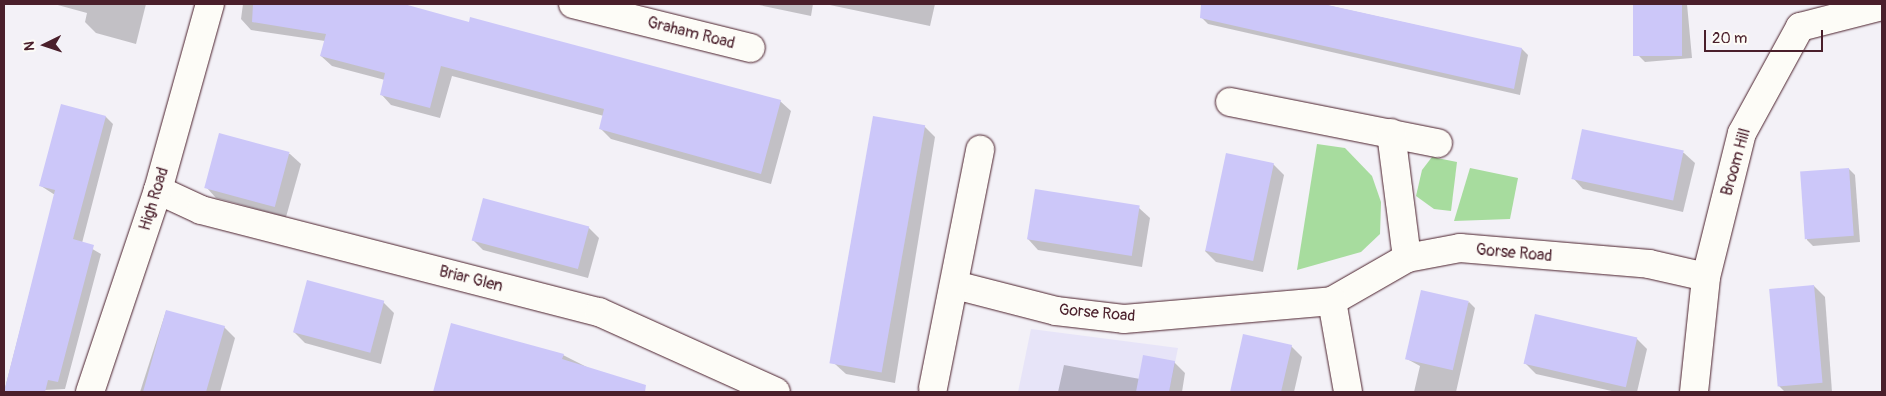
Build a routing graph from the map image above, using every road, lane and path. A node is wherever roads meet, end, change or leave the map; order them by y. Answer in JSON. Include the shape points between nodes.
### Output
{"nodes":[{"id":1,"x":210,"y":4,"type":"edge"},
{"id":2,"x":573,"y":4,"type":"edge"},
{"id":3,"x":1882,"y":6,"type":"edge"},
{"id":4,"x":751,"y":48,"type":"dead end"},
{"id":5,"x":1230,"y":102,"type":"dead end"},
{"id":6,"x":1391,"y":133,"type":"junction"},
{"id":7,"x":1438,"y":143,"type":"dead end"},
{"id":8,"x":980,"y":150,"type":"dead end"},
{"id":9,"x":158,"y":190,"type":"junction"},
{"id":10,"x":1407,"y":258,"type":"junction"},
{"id":11,"x":1706,"y":276,"type":"junction"},
{"id":12,"x":955,"y":285,"type":"junction"},
{"id":13,"x":1332,"y":301,"type":"junction"},
{"id":14,"x":933,"y":388,"type":"dead end"},
{"id":15,"x":90,"y":392,"type":"edge"},
{"id":16,"x":776,"y":392,"type":"edge"},
{"id":17,"x":1348,"y":392,"type":"edge"},
{"id":18,"x":1694,"y":392,"type":"edge"}],
"edges":[{"from":1,"to":9,"type":"street","name":"High Road"},
{"from":2,"to":4,"type":"street","name":"Graham Road"},
{"from":3,"to":11,"type":"street","name":"Broom Hill","via":[[1800,27],[1742,133]]},
{"from":5,"to":6,"type":"street"},
{"from":6,"to":7,"type":"street"},
{"from":6,"to":10,"type":"street"},
{"from":8,"to":12,"type":"street"},
{"from":9,"to":15,"type":"street","name":"High Road"},
{"from":9,"to":16,"type":"street","name":"Briar Glen","via":[[201,210],[599,312]]},
{"from":10,"to":11,"type":"street","name":"Gorse Road","via":[[1460,248],[1649,264]]},
{"from":10,"to":13,"type":"street","name":"Gorse Road"},
{"from":11,"to":18,"type":"street","name":"Broom Hill"},
{"from":12,"to":13,"type":"street","name":"Gorse Road","via":[[1056,311],[1124,319]]},
{"from":12,"to":14,"type":"street"},
{"from":13,"to":17,"type":"street"}]}
